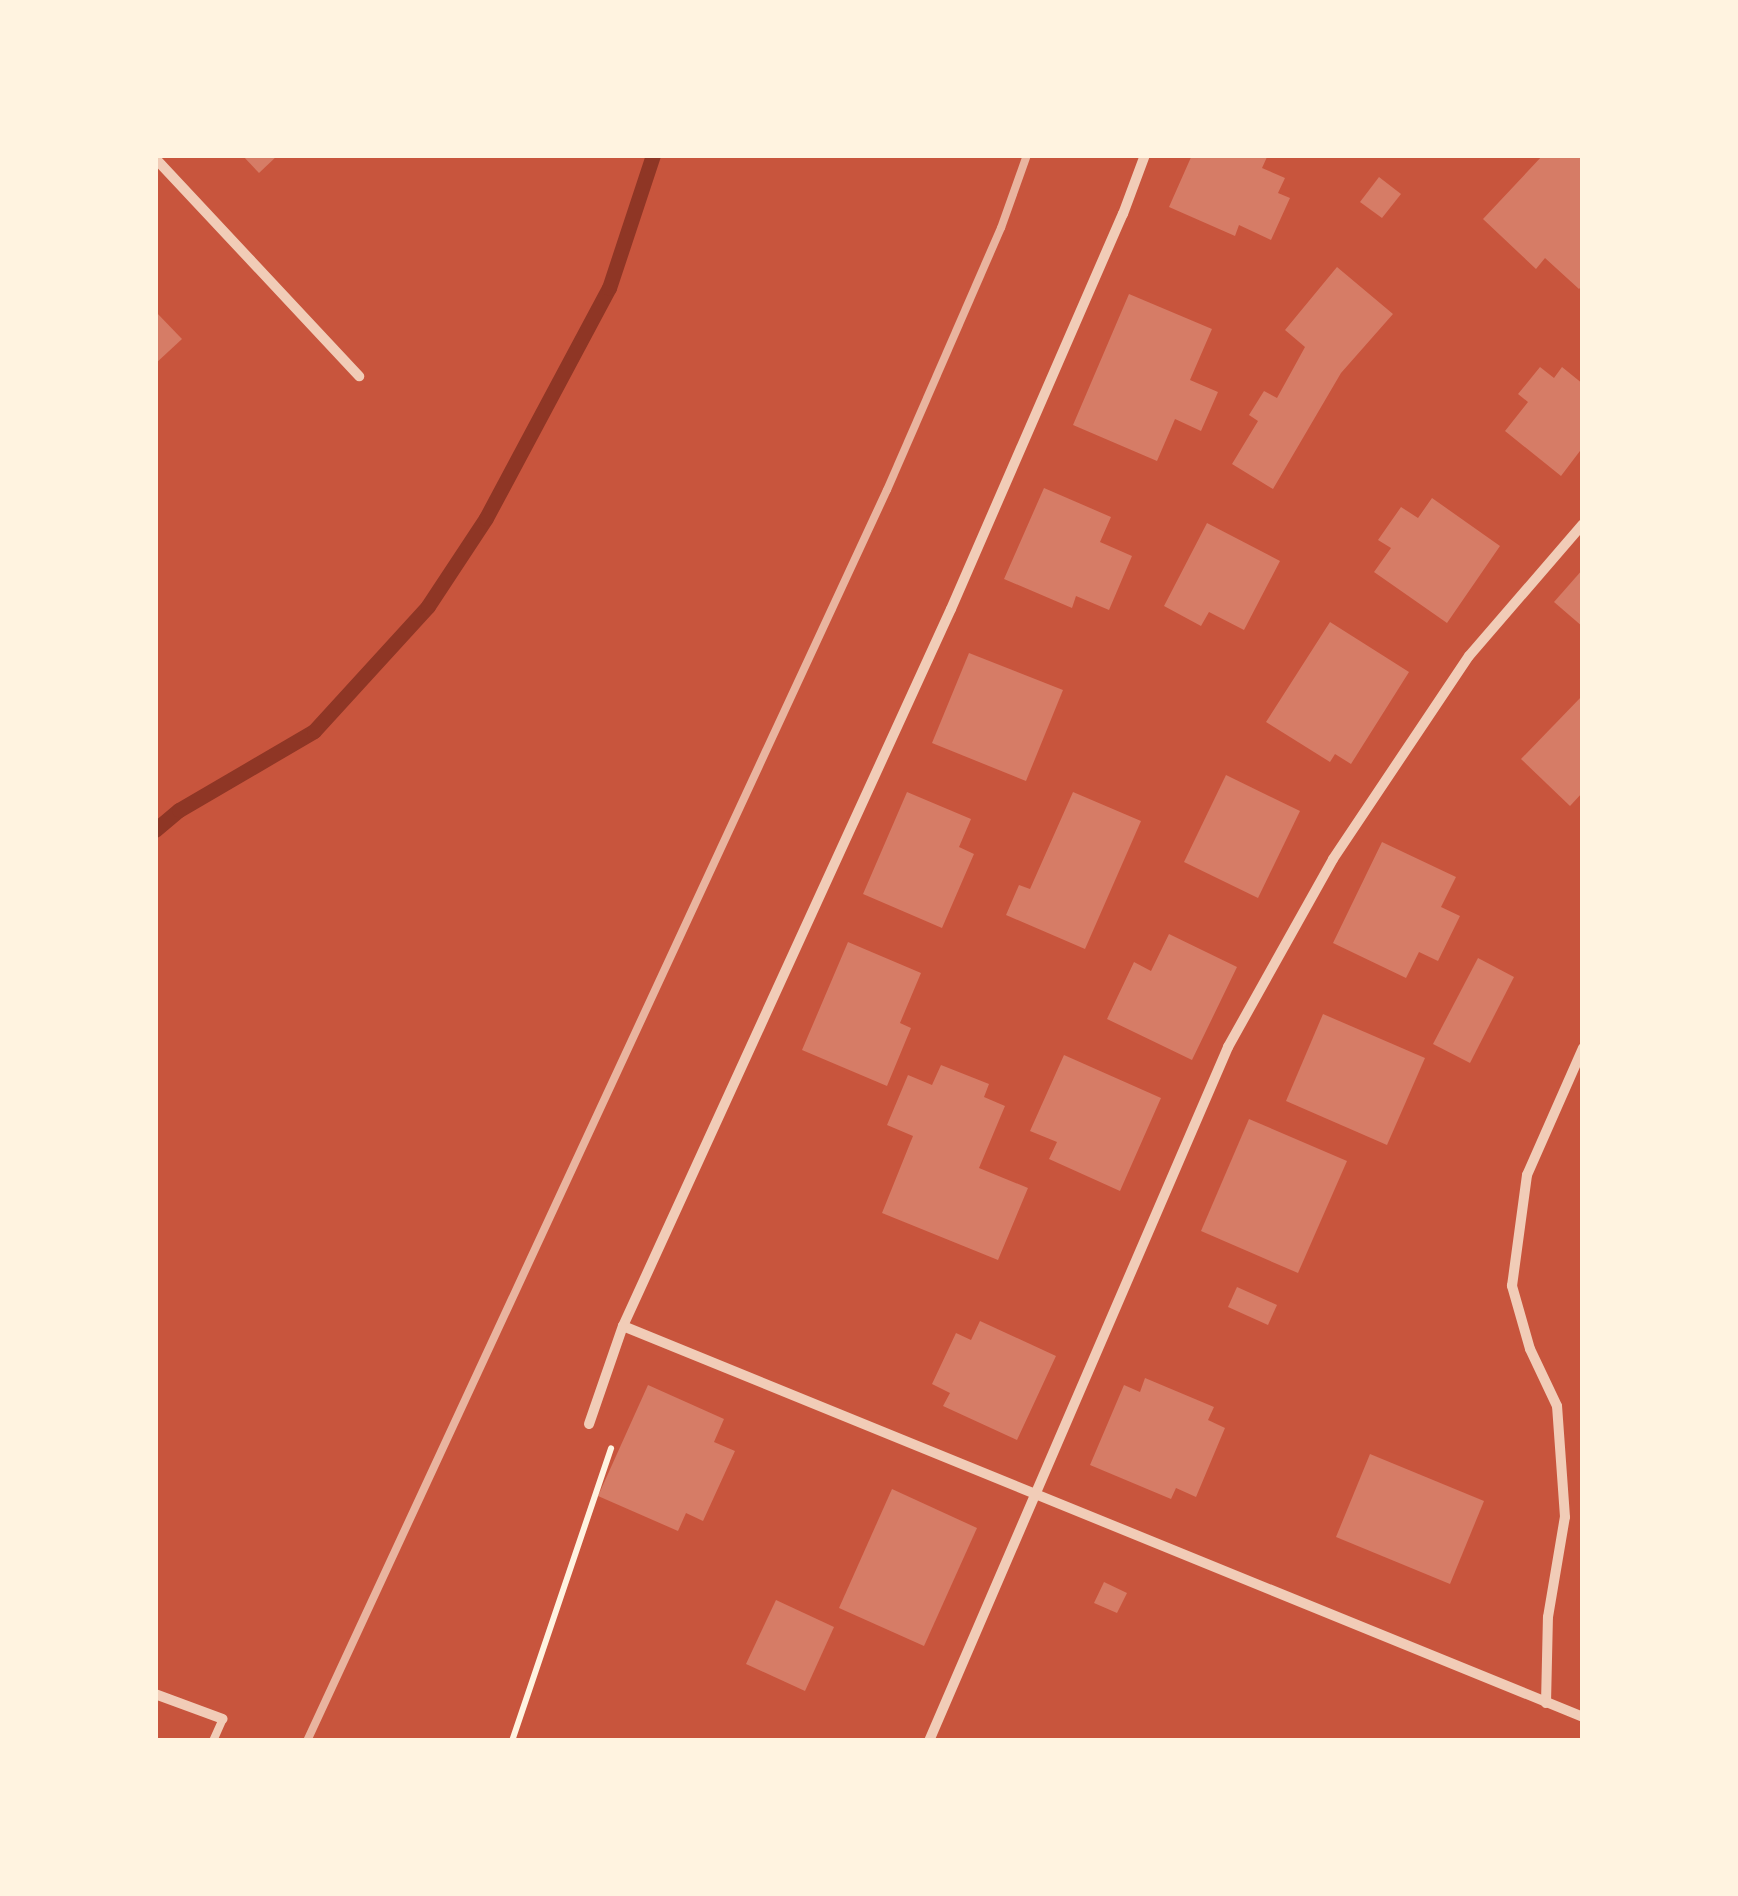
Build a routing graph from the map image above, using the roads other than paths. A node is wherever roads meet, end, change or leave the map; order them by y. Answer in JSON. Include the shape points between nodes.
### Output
{"nodes":[{"id":1,"x":1144,"y":155,"type":"edge"},
{"id":2,"x":155,"y":158,"type":"edge"},
{"id":3,"x":359,"y":376,"type":"dead end"},
{"id":4,"x":1583,"y":524,"type":"edge"},
{"id":5,"x":1583,"y":1048,"type":"edge"},
{"id":6,"x":623,"y":1326,"type":"junction"},
{"id":7,"x":588,"y":1424,"type":"dead end"},
{"id":8,"x":1033,"y":1496,"type":"junction"},
{"id":9,"x":155,"y":1694,"type":"edge"},
{"id":10,"x":1546,"y":1703,"type":"junction"},
{"id":11,"x":223,"y":1718,"type":"joint"},
{"id":12,"x":1583,"y":1718,"type":"edge"},
{"id":13,"x":212,"y":1741,"type":"edge"},
{"id":14,"x":930,"y":1741,"type":"edge"}],
"edges":[{"from":1,"to":6,"type":"street","via":[[951,609]]},
{"from":2,"to":3,"type":"street"},
{"from":4,"to":8,"type":"street","via":[[1469,656],[1333,859],[1228,1047]]},
{"from":5,"to":10,"type":"street","via":[[1527,1175],[1512,1286],[1530,1349],[1557,1406],[1565,1517],[1548,1617]]},
{"from":6,"to":7,"type":"street"},
{"from":6,"to":8,"type":"street"},
{"from":8,"to":10,"type":"street"},
{"from":8,"to":14,"type":"street"},
{"from":9,"to":11,"type":"street"},
{"from":10,"to":12,"type":"street"},
{"from":11,"to":13,"type":"lane"}]}
